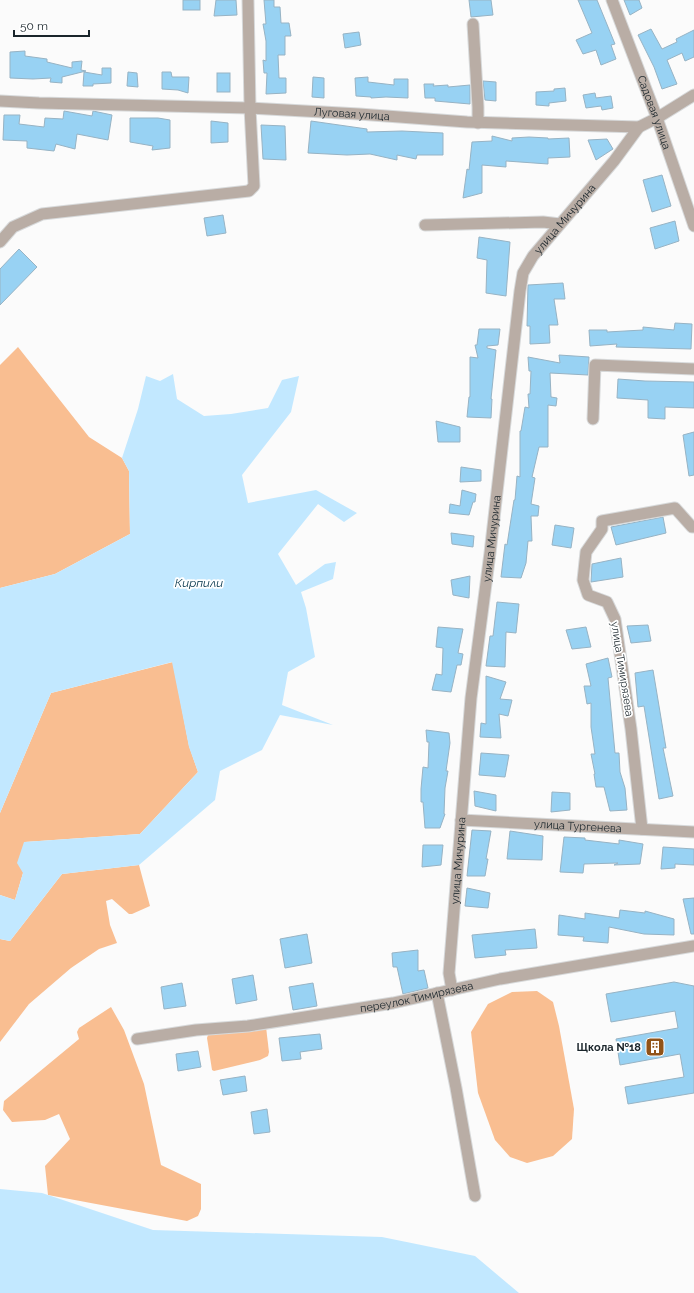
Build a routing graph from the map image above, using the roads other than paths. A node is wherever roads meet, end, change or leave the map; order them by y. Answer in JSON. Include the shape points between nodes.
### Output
{"nodes":[{"id":1,"x":248,"y":0,"type":"edge"},
{"id":2,"x":612,"y":0,"type":"edge"},
{"id":3,"x":473,"y":24,"type":"dead end"},
{"id":4,"x":694,"y":95,"type":"edge"},
{"id":5,"x":0,"y":101,"type":"edge"},
{"id":6,"x":250,"y":108,"type":"junction"},
{"id":7,"x":657,"y":118,"type":"junction"},
{"id":8,"x":478,"y":123,"type":"junction"},
{"id":9,"x":639,"y":127,"type":"junction"},
{"id":10,"x":560,"y":224,"type":"junction"},
{"id":11,"x":425,"y":225,"type":"dead end"},
{"id":12,"x":694,"y":226,"type":"edge"},
{"id":13,"x":0,"y":242,"type":"edge"},
{"id":14,"x":694,"y":369,"type":"edge"},
{"id":15,"x":593,"y":420,"type":"dead end"},
{"id":16,"x":694,"y":527,"type":"edge"},
{"id":17,"x":461,"y":820,"type":"junction"},
{"id":18,"x":642,"y":829,"type":"junction"},
{"id":19,"x":694,"y":832,"type":"edge"},
{"id":20,"x":694,"y":946,"type":"edge"},
{"id":21,"x":452,"y":990,"type":"junction"},
{"id":22,"x":437,"y":993,"type":"junction"},
{"id":23,"x":138,"y":1039,"type":"dead end"},
{"id":24,"x":475,"y":1196,"type":"dead end"}],
"edges":[{"from":1,"to":6,"type":"street"},
{"from":2,"to":7,"type":"street","name":"Садовая улица"},
{"from":3,"to":8,"type":"street"},
{"from":4,"to":7,"type":"street","name":"Луговая улица"},
{"from":5,"to":6,"type":"street","name":"Луговая улица"},
{"from":6,"to":8,"type":"street","name":"Луговая улица"},
{"from":6,"to":13,"type":"street","via":[[254,186],[249,191],[42,214],[13,227]]},
{"from":7,"to":9,"type":"street","name":"Луговая улица"},
{"from":7,"to":12,"type":"street","name":"Садовая улица"},
{"from":8,"to":9,"type":"street","name":"Луговая улица"},
{"from":9,"to":10,"type":"street","name":"улица Мичурина","via":[[614,161]]},
{"from":10,"to":11,"type":"street","via":[[543,222]]},
{"from":10,"to":17,"type":"street","name":"улица Мичурина","via":[[533,256],[523,273],[520,291],[471,698]]},
{"from":14,"to":15,"type":"street","via":[[595,366]]},
{"from":16,"to":18,"type":"street","name":"улица Тимирязева","via":[[675,508],[602,521],[602,529],[586,552],[583,580],[588,595],[607,602],[615,619]]},
{"from":17,"to":18,"type":"street","name":"улица Тургенева"},
{"from":17,"to":21,"type":"street","name":"улица Мичурина","via":[[449,973]]},
{"from":18,"to":19,"type":"street","name":"улица Тургенева"},
{"from":20,"to":21,"type":"street","name":"переулок Тимирязева","via":[[500,979]]},
{"from":21,"to":22,"type":"street","name":"переулок Тимирязева"},
{"from":22,"to":23,"type":"street","name":"переулок Тимирязева","via":[[392,1003],[248,1026],[196,1030]]},
{"from":22,"to":24,"type":"street"}]}
